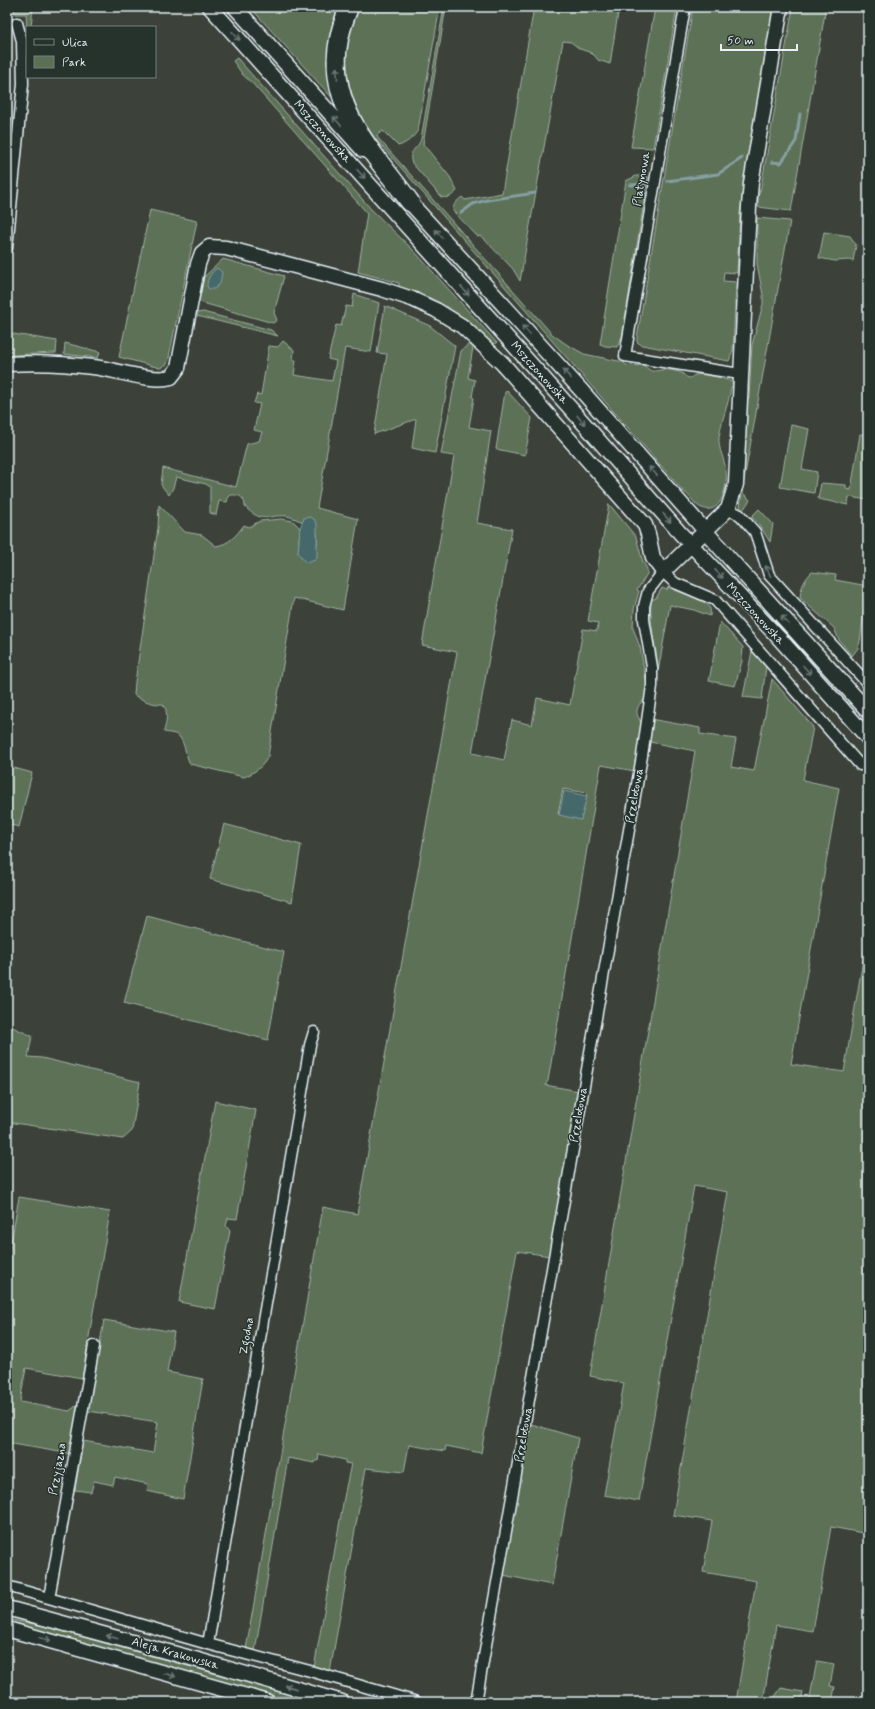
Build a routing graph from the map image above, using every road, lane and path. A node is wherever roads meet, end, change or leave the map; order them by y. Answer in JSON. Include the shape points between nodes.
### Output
{"nodes":[{"id":1,"x":210,"y":7,"type":"edge"},
{"id":2,"x":235,"y":7,"type":"edge"},
{"id":3,"x":349,"y":7,"type":"edge"},
{"id":4,"x":685,"y":7,"type":"edge"},
{"id":5,"x":781,"y":7,"type":"edge"},
{"id":6,"x":17,"y":23,"type":"dead end"},
{"id":7,"x":410,"y":202,"type":"junction"},
{"id":8,"x":7,"y":248,"type":"edge"},
{"id":9,"x":7,"y":364,"type":"edge"},
{"id":10,"x":740,"y":374,"type":"junction"},
{"id":11,"x":728,"y":509,"type":"junction"},
{"id":12,"x":706,"y":532,"type":"junction"},
{"id":13,"x":692,"y":546,"type":"junction"},
{"id":14,"x":663,"y":572,"type":"junction"},
{"id":15,"x":868,"y":684,"type":"edge"},
{"id":16,"x":868,"y":711,"type":"edge"},
{"id":17,"x":868,"y":738,"type":"edge"},
{"id":18,"x":860,"y":765,"type":"dead end"},
{"id":19,"x":314,"y":1032,"type":"dead end"},
{"id":20,"x":94,"y":1346,"type":"dead end"},
{"id":21,"x":7,"y":1586,"type":"edge"},
{"id":22,"x":49,"y":1598,"type":"junction"},
{"id":23,"x":7,"y":1608,"type":"edge"},
{"id":24,"x":7,"y":1629,"type":"edge"},
{"id":25,"x":163,"y":1631,"type":"junction"},
{"id":26,"x":208,"y":1644,"type":"junction"},
{"id":27,"x":159,"y":1650,"type":"junction"},
{"id":28,"x":268,"y":1702,"type":"edge"},
{"id":29,"x":342,"y":1702,"type":"edge"},
{"id":30,"x":417,"y":1702,"type":"edge"},
{"id":31,"x":476,"y":1702,"type":"edge"}],
"edges":[{"from":1,"to":13,"type":"main road","name":"Mszczonowska","one_way":true},
{"from":7,"to":2,"type":"main road","name":"Mszczonowska","one_way":true},
{"from":7,"to":3,"type":"highway","one_way":true,"via":[[354,127],[339,90],[336,68],[338,39]]},
{"from":4,"to":10,"type":"street","name":"Platynowa","via":[[625,356]]},
{"from":5,"to":10,"type":"main road","via":[[751,183]]},
{"from":6,"to":8,"type":"street","via":[[22,41],[23,84]]},
{"from":12,"to":7,"type":"main road","name":"Mszczonowska","one_way":true,"via":[[582,390]]},
{"from":9,"to":14,"type":"main road","via":[[49,362],[94,367],[157,379],[171,377],[178,368],[202,253],[209,247],[226,248],[385,290],[436,310],[462,326],[502,363],[645,525],[653,558]]},
{"from":10,"to":11,"type":"main road","via":[[737,471]]},
{"from":11,"to":12,"type":"main road","name":"Przelotowa"},
{"from":15,"to":11,"type":"street","one_way":true,"via":[[769,575],[755,532],[740,515]]},
{"from":12,"to":13,"type":"main road","name":"Przelotowa"},
{"from":16,"to":12,"type":"main road","name":"Mszczonowska","one_way":true},
{"from":13,"to":14,"type":"main road","name":"Przelotowa"},
{"from":13,"to":17,"type":"main road","name":"Mszczonowska","one_way":true},
{"from":14,"to":18,"type":"street","via":[[675,583],[715,600]]},
{"from":14,"to":31,"type":"street","name":"Przelotowa","via":[[644,600],[652,686],[642,756]]},
{"from":19,"to":26,"type":"street","name":"Zgodna"},
{"from":20,"to":22,"type":"street","name":"Przyjazna"},
{"from":21,"to":22,"type":"street"},
{"from":22,"to":25,"type":"street"},
{"from":27,"to":23,"type":"main road","name":"Aleja Krakowska","one_way":true},
{"from":24,"to":28,"type":"main road","name":"Aleja Krakowska","one_way":true},
{"from":25,"to":26,"type":"street"},
{"from":25,"to":27,"type":"street"},
{"from":26,"to":30,"type":"street"},
{"from":29,"to":27,"type":"main road","name":"Aleja Krakowska","one_way":true}]}
